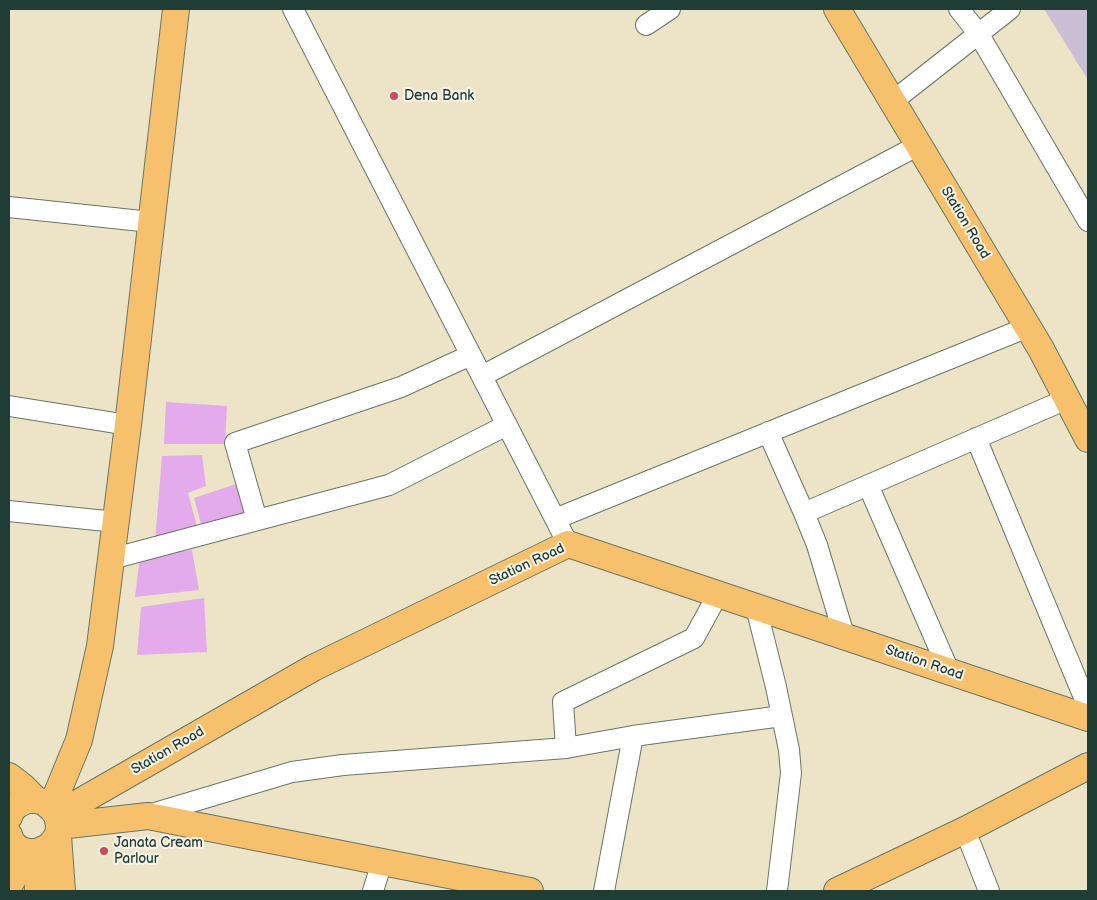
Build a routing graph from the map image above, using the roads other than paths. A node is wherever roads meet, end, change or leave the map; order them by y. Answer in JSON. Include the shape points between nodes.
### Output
{"nodes":[{"id":1,"x":176,"y":9,"type":"edge"},
{"id":2,"x":293,"y":9,"type":"edge"},
{"id":3,"x":670,"y":9,"type":"edge"},
{"id":4,"x":837,"y":9,"type":"edge"},
{"id":5,"x":959,"y":9,"type":"edge"},
{"id":6,"x":1010,"y":9,"type":"edge"},
{"id":7,"x":646,"y":24,"type":"dead end"},
{"id":8,"x":978,"y":34,"type":"junction"},
{"id":9,"x":893,"y":101,"type":"junction"},
{"id":10,"x":919,"y":145,"type":"junction"},
{"id":11,"x":9,"y":207,"type":"edge"},
{"id":12,"x":1088,"y":221,"type":"edge"},
{"id":13,"x":151,"y":222,"type":"junction"},
{"id":14,"x":1028,"y":327,"type":"junction"},
{"id":15,"x":471,"y":355,"type":"junction"},
{"id":16,"x":482,"y":376,"type":"junction"},
{"id":17,"x":1067,"y":399,"type":"junction"},
{"id":18,"x":9,"y":406,"type":"edge"},
{"id":19,"x":128,"y":425,"type":"junction"},
{"id":20,"x":507,"y":425,"type":"junction"},
{"id":21,"x":768,"y":432,"type":"junction"},
{"id":22,"x":976,"y":438,"type":"junction"},
{"id":23,"x":1088,"y":439,"type":"edge"},
{"id":24,"x":868,"y":485,"type":"junction"},
{"id":25,"x":9,"y":511,"type":"edge"},
{"id":26,"x":804,"y":513,"type":"junction"},
{"id":27,"x":555,"y":519,"type":"junction"},
{"id":28,"x":257,"y":520,"type":"junction"},
{"id":29,"x":116,"y":522,"type":"junction"},
{"id":30,"x":568,"y":544,"type":"junction"},
{"id":31,"x":111,"y":558,"type":"junction"},
{"id":32,"x":718,"y":594,"type":"junction"},
{"id":33,"x":756,"y":607,"type":"junction"},
{"id":34,"x":844,"y":635,"type":"junction"},
{"id":35,"x":949,"y":672,"type":"junction"},
{"id":36,"x":1088,"y":707,"type":"edge"},
{"id":37,"x":782,"y":716,"type":"junction"},
{"id":38,"x":1088,"y":718,"type":"edge"},
{"id":39,"x":633,"y":736,"type":"junction"},
{"id":40,"x":566,"y":748,"type":"junction"},
{"id":41,"x":1088,"y":766,"type":"edge"},
{"id":42,"x":9,"y":776,"type":"edge"},
{"id":43,"x":148,"y":816,"type":"junction"},
{"id":44,"x":9,"y":817,"type":"edge"},
{"id":45,"x":52,"y":817,"type":"junction"},
{"id":46,"x":965,"y":830,"type":"junction"},
{"id":47,"x":20,"y":850,"type":"edge"},
{"id":48,"x":382,"y":862,"type":"junction"},
{"id":49,"x":9,"y":886,"type":"edge"},
{"id":50,"x":850,"y":889,"type":"edge"},
{"id":51,"x":38,"y":891,"type":"edge"},
{"id":52,"x":62,"y":891,"type":"edge"},
{"id":53,"x":373,"y":891,"type":"edge"},
{"id":54,"x":530,"y":891,"type":"edge"},
{"id":55,"x":604,"y":891,"type":"edge"},
{"id":56,"x":777,"y":891,"type":"edge"},
{"id":57,"x":989,"y":891,"type":"edge"}],
"edges":[{"from":1,"to":13,"type":"main road"},
{"from":2,"to":15,"type":"street"},
{"from":3,"to":7,"type":"street"},
{"from":4,"to":9,"type":"main road","name":"Station Road"},
{"from":5,"to":8,"type":"street"},
{"from":6,"to":8,"type":"street"},
{"from":8,"to":9,"type":"street"},
{"from":8,"to":12,"type":"street"},
{"from":9,"to":10,"type":"main road","name":"Station Road"},
{"from":10,"to":14,"type":"main road","name":"Station Road"},
{"from":10,"to":16,"type":"street"},
{"from":11,"to":13,"type":"street"},
{"from":13,"to":19,"type":"main road"},
{"from":14,"to":17,"type":"main road","name":"Station Road"},
{"from":14,"to":21,"type":"street"},
{"from":15,"to":16,"type":"street"},
{"from":15,"to":28,"type":"street","via":[[401,387],[235,443]]},
{"from":16,"to":20,"type":"street"},
{"from":17,"to":22,"type":"street"},
{"from":17,"to":23,"type":"main road","name":"Station Road"},
{"from":18,"to":19,"type":"street"},
{"from":19,"to":29,"type":"main road"},
{"from":20,"to":27,"type":"street"},
{"from":20,"to":28,"type":"street","via":[[389,485]]},
{"from":21,"to":26,"type":"street"},
{"from":21,"to":27,"type":"street"},
{"from":22,"to":24,"type":"street"},
{"from":22,"to":36,"type":"street"},
{"from":24,"to":26,"type":"street"},
{"from":24,"to":35,"type":"street"},
{"from":25,"to":29,"type":"street"},
{"from":26,"to":34,"type":"street"},
{"from":27,"to":30,"type":"street"},
{"from":28,"to":31,"type":"street"},
{"from":29,"to":31,"type":"main road"},
{"from":30,"to":32,"type":"main road","name":"Station Road"},
{"from":30,"to":45,"type":"main road","name":"Station Road","via":[[312,668]]},
{"from":31,"to":45,"type":"main road","via":[[100,646],[79,740]]},
{"from":32,"to":33,"type":"main road","name":"Station Road"},
{"from":32,"to":40,"type":"street","via":[[694,638],[563,702]]},
{"from":33,"to":34,"type":"main road","name":"Station Road"},
{"from":33,"to":37,"type":"street"},
{"from":34,"to":35,"type":"main road","name":"Station Road"},
{"from":35,"to":38,"type":"main road","name":"Station Road"},
{"from":37,"to":39,"type":"street"},
{"from":37,"to":56,"type":"street","via":[[791,773]]},
{"from":39,"to":40,"type":"street"},
{"from":39,"to":55,"type":"street"},
{"from":40,"to":43,"type":"street","via":[[343,765],[292,772]]},
{"from":41,"to":46,"type":"main road"},
{"from":42,"to":45,"type":"main road"},
{"from":43,"to":45,"type":"main road"},
{"from":43,"to":48,"type":"main road"},
{"from":44,"to":45,"type":"main road","via":[[17,805],[27,800]]},
{"from":45,"to":47,"type":"main road","via":[[50,846]]},
{"from":45,"to":52,"type":"main road"},
{"from":46,"to":50,"type":"main road"},
{"from":46,"to":57,"type":"street"},
{"from":47,"to":49,"type":"main road"},
{"from":47,"to":51,"type":"main road"},
{"from":48,"to":53,"type":"street"},
{"from":48,"to":54,"type":"main road"}]}
